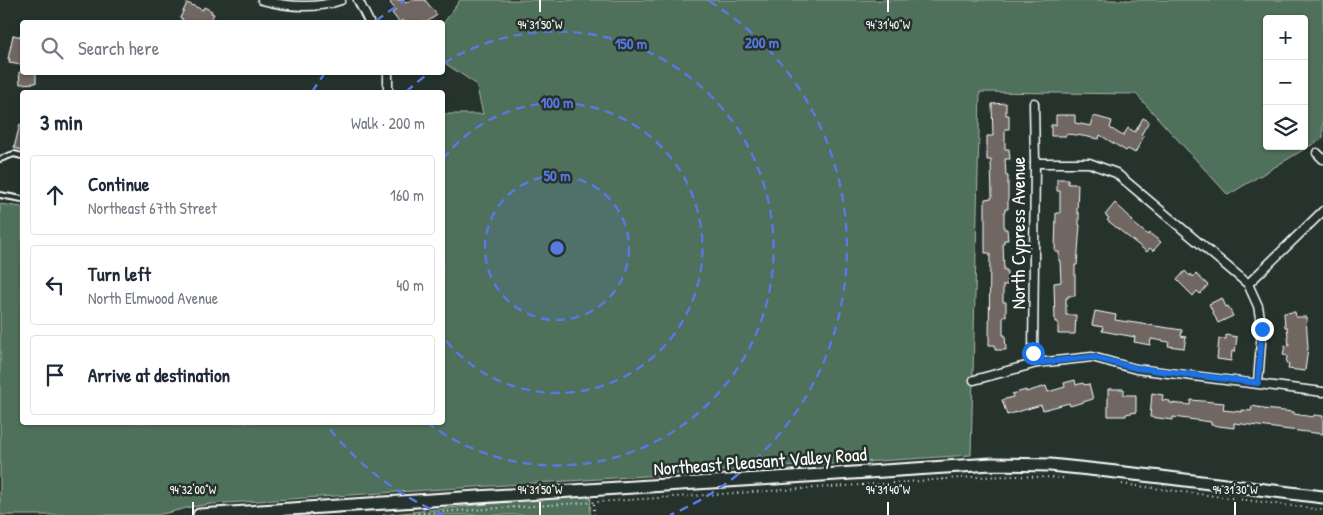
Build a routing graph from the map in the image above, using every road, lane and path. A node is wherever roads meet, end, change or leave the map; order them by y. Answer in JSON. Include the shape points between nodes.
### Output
{"nodes":[{"id":1,"x":262,"y":0,"type":"edge"},
{"id":2,"x":342,"y":0,"type":"edge"},
{"id":3,"x":358,"y":0,"type":"edge"},
{"id":4,"x":368,"y":20,"type":"edge"},
{"id":5,"x":388,"y":75,"type":"edge"},
{"id":6,"x":388,"y":90,"type":"dead end"},
{"id":7,"x":1034,"y":103,"type":"dead end"},
{"id":8,"x":20,"y":156,"type":"edge"},
{"id":9,"x":0,"y":158,"type":"edge"},
{"id":10,"x":1035,"y":163,"type":"junction"},
{"id":11,"x":0,"y":195,"type":"edge"},
{"id":12,"x":20,"y":199,"type":"edge"},
{"id":13,"x":1323,"y":212,"type":"edge"},
{"id":14,"x":1248,"y":284,"type":"junction"},
{"id":15,"x":1037,"y":363,"type":"junction"},
{"id":16,"x":974,"y":380,"type":"dead end"},
{"id":17,"x":1258,"y":383,"type":"junction"},
{"id":18,"x":1323,"y":392,"type":"edge"},
{"id":19,"x":1067,"y":478,"type":"dead end"},
{"id":20,"x":1116,"y":483,"type":"dead end"},
{"id":21,"x":1323,"y":497,"type":"edge"},
{"id":22,"x":594,"y":502,"type":"junction"},
{"id":23,"x":1323,"y":510,"type":"edge"},
{"id":24,"x":299,"y":511,"type":"edge"},
{"id":25,"x":199,"y":515,"type":"edge"},
{"id":26,"x":393,"y":515,"type":"edge"},
{"id":27,"x":594,"y":515,"type":"edge"}],
"edges":[{"from":1,"to":2,"type":"street","via":[[321,6]]},
{"from":3,"to":4,"type":"street"},
{"from":5,"to":6,"type":"street"},
{"from":7,"to":10,"type":"street","name":"North Cypress Avenue"},
{"from":8,"to":9,"type":"lane"},
{"from":10,"to":14,"type":"street","via":[[1089,162],[1116,173]]},
{"from":10,"to":15,"type":"street","name":"North Cypress Avenue","via":[[1033,353]]},
{"from":11,"to":12,"type":"lane"},
{"from":13,"to":14,"type":"street"},
{"from":14,"to":17,"type":"street","via":[[1258,306],[1262,329]]},
{"from":15,"to":16,"type":"street"},
{"from":15,"to":17,"type":"street","via":[[1092,357],[1136,368]]},
{"from":17,"to":18,"type":"street"},
{"from":19,"to":22,"type":"path","via":[[973,477]]},
{"from":20,"to":23,"type":"path"},
{"from":21,"to":24,"type":"street","name":"Northeast Pleasant Valley Road","via":[[1082,468],[992,464]]},
{"from":22,"to":26,"type":"path"},
{"from":22,"to":27,"type":"path"},
{"from":24,"to":25,"type":"street","name":"Northeast Pleasant Valley Road"}]}
